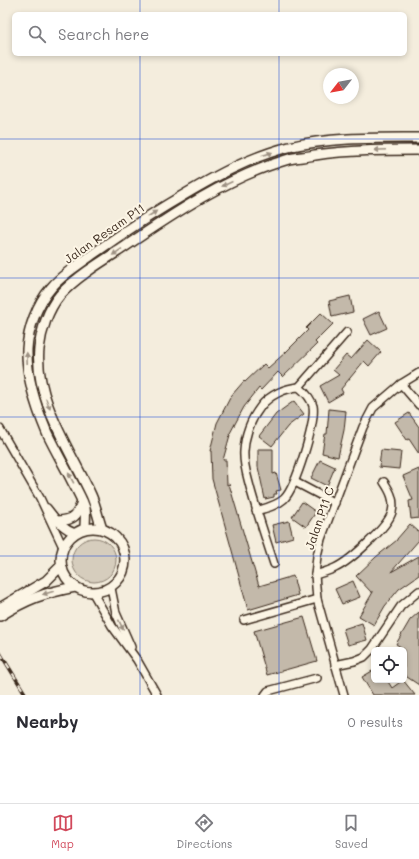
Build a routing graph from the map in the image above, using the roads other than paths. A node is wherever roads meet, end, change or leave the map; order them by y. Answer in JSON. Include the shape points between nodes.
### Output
{"nodes":[{"id":1,"x":419,"y":138,"type":"edge"},
{"id":2,"x":419,"y":150,"type":"edge"},
{"id":3,"x":347,"y":332,"type":"dead end"},
{"id":4,"x":419,"y":373,"type":"edge"},
{"id":5,"x":401,"y":384,"type":"junction"},
{"id":6,"x":299,"y":387,"type":"junction"},
{"id":7,"x":419,"y":405,"type":"edge"},
{"id":8,"x":0,"y":429,"type":"edge"},
{"id":9,"x":295,"y":482,"type":"junction"},
{"id":10,"x":384,"y":482,"type":"dead end"},
{"id":11,"x":40,"y":498,"type":"junction"},
{"id":12,"x":82,"y":501,"type":"junction"},
{"id":13,"x":335,"y":503,"type":"junction"},
{"id":14,"x":256,"y":511,"type":"junction"},
{"id":15,"x":58,"y":521,"type":"junction"},
{"id":16,"x":85,"y":528,"type":"junction"},
{"id":17,"x":102,"y":529,"type":"junction"},
{"id":18,"x":75,"y":533,"type":"junction"},
{"id":19,"x":63,"y":547,"type":"junction"},
{"id":20,"x":274,"y":564,"type":"dead end"},
{"id":21,"x":61,"y":566,"type":"junction"},
{"id":22,"x":315,"y":575,"type":"junction"},
{"id":23,"x":75,"y":587,"type":"junction"},
{"id":24,"x":110,"y":588,"type":"junction"},
{"id":25,"x":419,"y":591,"type":"edge"},
{"id":26,"x":93,"y":593,"type":"junction"},
{"id":27,"x":317,"y":599,"type":"junction"},
{"id":28,"x":20,"y":600,"type":"junction"},
{"id":29,"x":0,"y":608,"type":"edge"},
{"id":30,"x":0,"y":616,"type":"edge"},
{"id":31,"x":244,"y":620,"type":"dead end"},
{"id":32,"x":137,"y":660,"type":"junction"},
{"id":33,"x":335,"y":665,"type":"junction"},
{"id":34,"x":317,"y":678,"type":"dead end"},
{"id":35,"x":157,"y":695,"type":"edge"},
{"id":36,"x":265,"y":695,"type":"edge"},
{"id":37,"x":344,"y":695,"type":"edge"}],
"edges":[{"from":12,"to":1,"type":"main road","name":"Jalan Resam P11","one_way":true,"via":[[47,433],[35,402],[28,368],[27,349],[34,317],[51,288],[61,277],[155,212],[213,177],[258,157],[303,144]]},
{"from":2,"to":17,"type":"main road","name":"Jalan Resam P11","one_way":true,"via":[[332,153],[291,159],[262,168],[219,187],[161,222],[93,268],[60,295],[45,321],[39,350],[39,367],[58,429],[92,496]]},
{"from":3,"to":6,"type":"street"},
{"from":4,"to":5,"type":"street","name":"Jalan P11 C"},
{"from":5,"to":7,"type":"street"},
{"from":5,"to":13,"type":"street","name":"Jalan P11 C","via":[[374,408],[363,427]]},
{"from":6,"to":9,"type":"street","via":[[310,398],[313,416],[305,453]]},
{"from":6,"to":14,"type":"street","via":[[274,395],[265,402],[250,424],[244,463]]},
{"from":8,"to":11,"type":"street"},
{"from":9,"to":13,"type":"street"},
{"from":9,"to":14,"type":"street","via":[[280,503]]},
{"from":10,"to":22,"type":"street","via":[[391,492],[392,512],[382,530],[346,562]]},
{"from":11,"to":15,"type":"street"},
{"from":11,"to":19,"type":"street"},
{"from":12,"to":15,"type":"main road","via":[[75,516]]},
{"from":12,"to":16,"type":"main road","name":"Jalan Resam P11"},
{"from":13,"to":22,"type":"street","name":"Jalan P11 C","via":[[316,556]]},
{"from":14,"to":20,"type":"street"},
{"from":15,"to":18,"type":"street","via":[[66,530]]},
{"from":16,"to":17,"type":"main road"},
{"from":16,"to":18,"type":"main road"},
{"from":17,"to":24,"type":"main road","via":[[118,539],[125,556],[123,574]]},
{"from":18,"to":19,"type":"main road"},
{"from":19,"to":21,"type":"main road"},
{"from":21,"to":23,"type":"main road","via":[[66,578]]},
{"from":21,"to":28,"type":"main road"},
{"from":22,"to":27,"type":"street","name":"Jalan P11 C"},
{"from":23,"to":26,"type":"main road"},
{"from":23,"to":28,"type":"main road","one_way":true},
{"from":24,"to":26,"type":"main road"},
{"from":24,"to":32,"type":"street","one_way":true,"via":[[116,613]]},
{"from":25,"to":33,"type":"street","via":[[401,606],[364,657]]},
{"from":26,"to":32,"type":"street","via":[[112,626]]},
{"from":27,"to":31,"type":"street"},
{"from":27,"to":33,"type":"street","name":"Jalan P11 C"},
{"from":28,"to":29,"type":"main road"},
{"from":28,"to":30,"type":"main road"},
{"from":32,"to":35,"type":"street"},
{"from":33,"to":37,"type":"street","name":"Jalan P11 C"},
{"from":34,"to":36,"type":"street","via":[[268,691]]}]}
